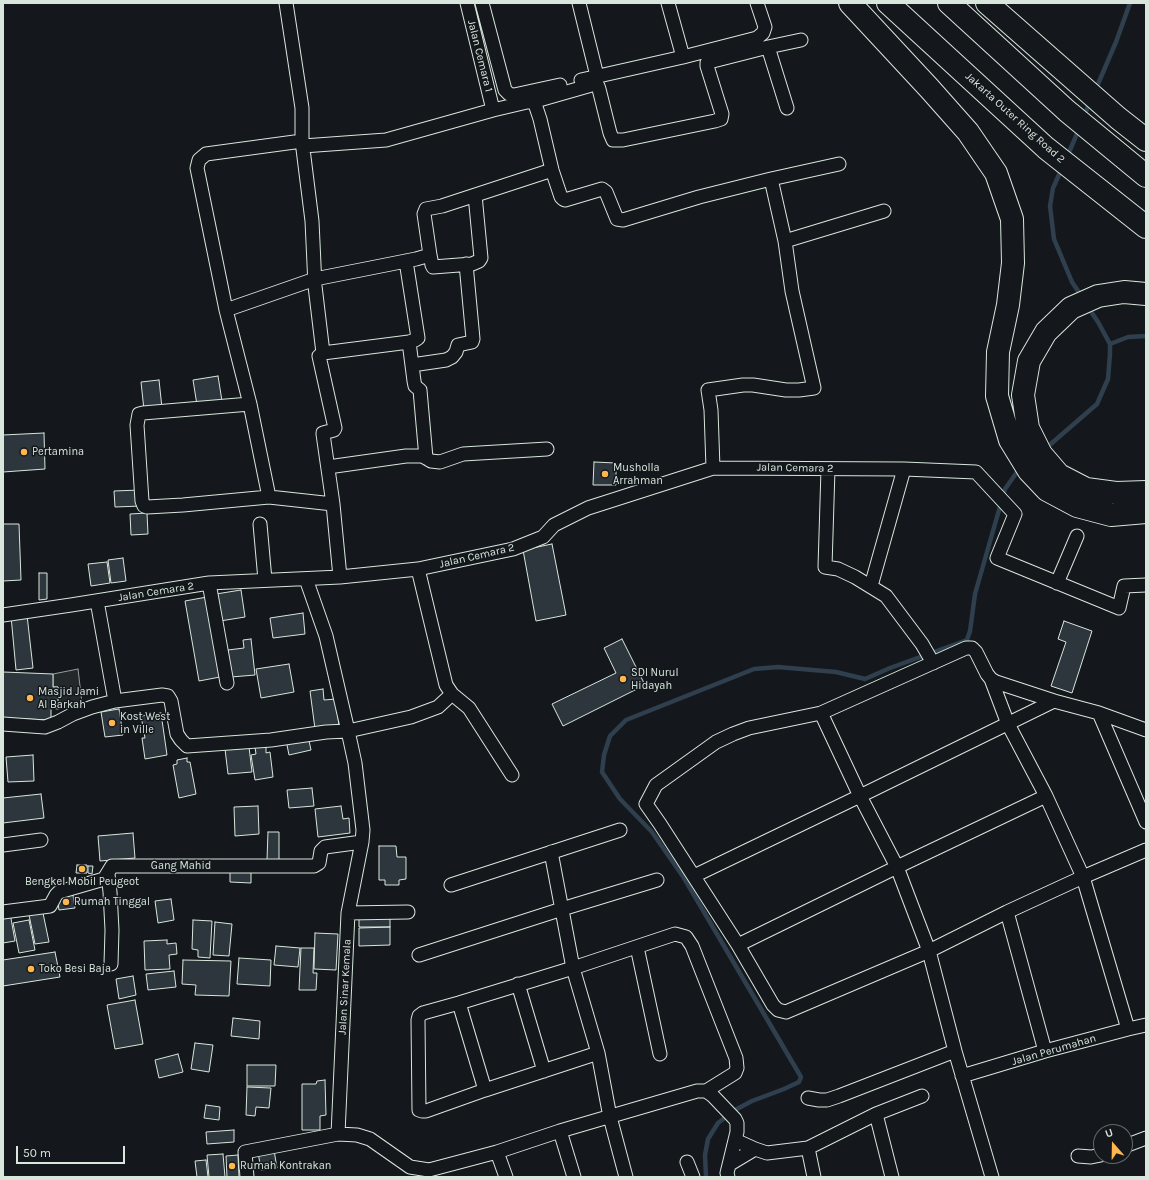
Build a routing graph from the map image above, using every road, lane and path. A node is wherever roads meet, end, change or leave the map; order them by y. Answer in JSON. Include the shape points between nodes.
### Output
{"nodes":[{"id":1,"x":286,"y":3,"type":"edge"},
{"id":2,"x":467,"y":3,"type":"edge"},
{"id":3,"x":482,"y":3,"type":"edge"},
{"id":4,"x":579,"y":3,"type":"edge"},
{"id":5,"x":668,"y":3,"type":"edge"},
{"id":6,"x":757,"y":3,"type":"edge"},
{"id":7,"x":850,"y":3,"type":"edge"},
{"id":8,"x":888,"y":3,"type":"edge"},
{"id":9,"x":949,"y":3,"type":"edge"},
{"id":10,"x":987,"y":3,"type":"edge"},
{"id":11,"x":801,"y":40,"type":"dead end"},
{"id":12,"x":768,"y":47,"type":"junction"},
{"id":13,"x":683,"y":57,"type":"junction"},
{"id":14,"x":597,"y":76,"type":"junction"},
{"id":15,"x":532,"y":102,"type":"junction"},
{"id":16,"x":787,"y":108,"type":"dead end"},
{"id":17,"x":494,"y":110,"type":"junction"},
{"id":18,"x":1146,"y":140,"type":"edge"},
{"id":19,"x":302,"y":144,"type":"junction"},
{"id":20,"x":839,"y":164,"type":"dead end"},
{"id":21,"x":552,"y":170,"type":"junction"},
{"id":22,"x":1146,"y":176,"type":"edge"},
{"id":23,"x":771,"y":179,"type":"junction"},
{"id":24,"x":475,"y":195,"type":"junction"},
{"id":25,"x":884,"y":211,"type":"dead end"},
{"id":26,"x":1146,"y":227,"type":"edge"},
{"id":27,"x":786,"y":241,"type":"junction"},
{"id":28,"x":430,"y":255,"type":"junction"},
{"id":29,"x":406,"y":261,"type":"junction"},
{"id":30,"x":466,"y":264,"type":"junction"},
{"id":31,"x":315,"y":279,"type":"junction"},
{"id":32,"x":1146,"y":294,"type":"edge"},
{"id":33,"x":226,"y":310,"type":"junction"},
{"id":34,"x":409,"y":342,"type":"junction"},
{"id":35,"x":323,"y":353,"type":"junction"},
{"id":36,"x":412,"y":365,"type":"junction"},
{"id":37,"x":250,"y":404,"type":"junction"},
{"id":38,"x":547,"y":449,"type":"dead end"},
{"id":39,"x":426,"y":458,"type":"junction"},
{"id":40,"x":328,"y":467,"type":"junction"},
{"id":41,"x":713,"y":468,"type":"junction"},
{"id":42,"x":828,"y":468,"type":"junction"},
{"id":43,"x":904,"y":469,"type":"junction"},
{"id":44,"x":1146,"y":492,"type":"edge"},
{"id":45,"x":269,"y":497,"type":"junction"},
{"id":46,"x":333,"y":504,"type":"junction"},
{"id":47,"x":1146,"y":512,"type":"edge"},
{"id":48,"x":260,"y":524,"type":"dead end"},
{"id":49,"x":1077,"y":536,"type":"dead end"},
{"id":50,"x":418,"y":569,"type":"junction"},
{"id":51,"x":340,"y":577,"type":"junction"},
{"id":52,"x":306,"y":579,"type":"junction"},
{"id":53,"x":266,"y":580,"type":"junction"},
{"id":54,"x":209,"y":583,"type":"junction"},
{"id":55,"x":1057,"y":583,"type":"junction"},
{"id":56,"x":1146,"y":584,"type":"edge"},
{"id":57,"x":871,"y":586,"type":"junction"},
{"id":58,"x":97,"y":601,"type":"junction"},
{"id":59,"x":3,"y":614,"type":"edge"},
{"id":60,"x":933,"y":663,"type":"junction"},
{"id":61,"x":990,"y":679,"type":"junction"},
{"id":62,"x":227,"y":683,"type":"dead end"},
{"id":63,"x":452,"y":694,"type":"junction"},
{"id":64,"x":115,"y":701,"type":"junction"},
{"id":65,"x":1054,"y":701,"type":"junction"},
{"id":66,"x":821,"y":713,"type":"junction"},
{"id":67,"x":1098,"y":713,"type":"junction"},
{"id":68,"x":3,"y":724,"type":"edge"},
{"id":69,"x":1008,"y":724,"type":"junction"},
{"id":70,"x":1146,"y":730,"type":"edge"},
{"id":71,"x":348,"y":731,"type":"junction"},
{"id":72,"x":512,"y":775,"type":"dead end"},
{"id":73,"x":860,"y":796,"type":"junction"},
{"id":74,"x":1046,"y":796,"type":"junction"},
{"id":75,"x":1146,"y":822,"type":"edge"},
{"id":76,"x":620,"y":830,"type":"dead end"},
{"id":77,"x":41,"y":840,"type":"dead end"},
{"id":78,"x":362,"y":842,"type":"junction"},
{"id":79,"x":3,"y":845,"type":"edge"},
{"id":80,"x":1146,"y":850,"type":"edge"},
{"id":81,"x":551,"y":852,"type":"junction"},
{"id":82,"x":897,"y":866,"type":"junction"},
{"id":83,"x":108,"y":874,"type":"junction"},
{"id":84,"x":694,"y":876,"type":"junction"},
{"id":85,"x":1083,"y":877,"type":"junction"},
{"id":86,"x":657,"y":880,"type":"dead end"},
{"id":87,"x":451,"y":885,"type":"dead end"},
{"id":88,"x":562,"y":909,"type":"junction"},
{"id":89,"x":3,"y":912,"type":"edge"},
{"id":90,"x":408,"y":912,"type":"dead end"},
{"id":91,"x":1007,"y":912,"type":"junction"},
{"id":92,"x":348,"y":913,"type":"junction"},
{"id":93,"x":738,"y":945,"type":"junction"},
{"id":94,"x":637,"y":947,"type":"junction"},
{"id":95,"x":929,"y":951,"type":"junction"},
{"id":96,"x":419,"y":955,"type":"dead end"},
{"id":97,"x":111,"y":964,"type":"dead end"},
{"id":98,"x":573,"y":968,"type":"junction"},
{"id":99,"x":518,"y":984,"type":"junction"},
{"id":100,"x":459,"y":1003,"type":"junction"},
{"id":101,"x":1146,"y":1025,"type":"edge"},
{"id":102,"x":1128,"y":1029,"type":"junction"},
{"id":103,"x":955,"y":1051,"type":"junction"},
{"id":104,"x":1045,"y":1051,"type":"junction"},
{"id":105,"x":598,"y":1053,"type":"junction"},
{"id":106,"x":660,"y":1054,"type":"dead end"},
{"id":107,"x":544,"y":1071,"type":"junction"},
{"id":108,"x":962,"y":1076,"type":"junction"},
{"id":109,"x":485,"y":1090,"type":"junction"},
{"id":110,"x":706,"y":1091,"type":"junction"},
{"id":111,"x":922,"y":1096,"type":"dead end"},
{"id":112,"x":808,"y":1098,"type":"dead end"},
{"id":113,"x":876,"y":1114,"type":"junction"},
{"id":114,"x":610,"y":1117,"type":"junction"},
{"id":115,"x":560,"y":1131,"type":"junction"},
{"id":116,"x":338,"y":1134,"type":"junction"},
{"id":117,"x":1146,"y":1138,"type":"edge"},
{"id":118,"x":735,"y":1140,"type":"junction"},
{"id":119,"x":1133,"y":1143,"type":"edge"},
{"id":120,"x":808,"y":1148,"type":"junction"},
{"id":121,"x":754,"y":1149,"type":"junction"},
{"id":122,"x":497,"y":1152,"type":"junction"},
{"id":123,"x":1078,"y":1156,"type":"dead end"},
{"id":124,"x":1093,"y":1157,"type":"edge"},
{"id":125,"x":687,"y":1162,"type":"dead end"},
{"id":126,"x":729,"y":1171,"type":"edge"},
{"id":127,"x":443,"y":1172,"type":"edge"},
{"id":128,"x":247,"y":1177,"type":"edge"},
{"id":129,"x":506,"y":1177,"type":"edge"},
{"id":130,"x":574,"y":1177,"type":"edge"},
{"id":131,"x":626,"y":1177,"type":"edge"},
{"id":132,"x":692,"y":1177,"type":"edge"},
{"id":133,"x":814,"y":1177,"type":"edge"},
{"id":134,"x":892,"y":1177,"type":"edge"},
{"id":135,"x":992,"y":1177,"type":"edge"}],
"edges":[{"from":1,"to":19,"type":"street","via":[[302,108]]},
{"from":2,"to":17,"type":"street","name":"Jalan Cemara 1"},
{"from":3,"to":14,"type":"street","via":[[505,90],[509,94],[533,92]]},
{"from":4,"to":14,"type":"street"},
{"from":5,"to":13,"type":"street"},
{"from":6,"to":13,"type":"street","via":[[764,27],[763,33],[757,38]]},
{"from":7,"to":47,"type":"highway","via":[[968,132],[996,173],[1012,219],[1013,263],[1008,305],[998,352],[997,396],[1010,440],[1029,471],[1047,490],[1077,506],[1111,514]]},
{"from":8,"to":26,"type":"highway","name":"Jakarta Outer Ring Road 2","via":[[1046,148]]},
{"from":9,"to":22,"type":"highway","via":[[1067,111]]},
{"from":10,"to":18,"type":"highway"},
{"from":11,"to":12,"type":"street"},
{"from":12,"to":15,"type":"street","via":[[707,64],[722,114],[721,119],[715,121],[613,140],[599,89],[595,84]]},
{"from":12,"to":16,"type":"street"},
{"from":13,"to":14,"type":"street"},
{"from":15,"to":17,"type":"street"},
{"from":15,"to":21,"type":"street","via":[[538,111]]},
{"from":17,"to":19,"type":"street","via":[[386,140]]},
{"from":19,"to":31,"type":"street","via":[[312,221]]},
{"from":19,"to":33,"type":"street","via":[[206,154],[197,163]]},
{"from":20,"to":23,"type":"street"},
{"from":21,"to":23,"type":"street","via":[[563,199],[602,189],[606,192],[619,220]]},
{"from":21,"to":24,"type":"street"},
{"from":23,"to":27,"type":"street"},
{"from":24,"to":28,"type":"street","via":[[424,211]]},
{"from":24,"to":30,"type":"street","via":[[481,258],[477,262]]},
{"from":25,"to":27,"type":"street"},
{"from":27,"to":41,"type":"street","via":[[792,291],[814,388],[786,390],[743,385],[708,390]]},
{"from":28,"to":29,"type":"street"},
{"from":28,"to":30,"type":"street","via":[[433,267]]},
{"from":29,"to":31,"type":"street"},
{"from":29,"to":34,"type":"street","via":[[418,338]]},
{"from":30,"to":36,"type":"street","via":[[472,342],[458,345],[456,352],[446,360]]},
{"from":31,"to":33,"type":"street"},
{"from":31,"to":35,"type":"street"},
{"from":32,"to":44,"type":"highway","via":[[1124,292],[1098,296],[1071,308],[1046,332],[1029,361],[1023,395],[1028,428],[1041,454],[1059,474],[1086,488],[1116,493]]},
{"from":33,"to":37,"type":"street"},
{"from":34,"to":35,"type":"street"},
{"from":34,"to":36,"type":"street"},
{"from":35,"to":40,"type":"street","via":[[319,356],[335,428],[323,434]]},
{"from":36,"to":39,"type":"street","via":[[415,386],[420,390]]},
{"from":37,"to":45,"type":"street"},
{"from":37,"to":45,"type":"street","via":[[139,414],[136,425],[142,501],[147,507]]},
{"from":38,"to":39,"type":"street","via":[[463,454],[440,462],[431,462]]},
{"from":39,"to":40,"type":"street","via":[[406,456]]},
{"from":40,"to":46,"type":"street"},
{"from":41,"to":42,"type":"street","name":"Jalan Cemara 2"},
{"from":41,"to":50,"type":"street","name":"Jalan Cemara 2","via":[[588,508],[554,525],[543,537],[513,548]]},
{"from":42,"to":43,"type":"street","name":"Jalan Cemara 2"},
{"from":42,"to":57,"type":"street","via":[[825,567],[838,569]]},
{"from":43,"to":55,"type":"street","name":"Jalan Cemara 2","via":[[976,472],[1011,510],[997,558]]},
{"from":43,"to":57,"type":"street"},
{"from":45,"to":46,"type":"street"},
{"from":46,"to":51,"type":"street"},
{"from":48,"to":53,"type":"street"},
{"from":49,"to":55,"type":"street"},
{"from":50,"to":51,"type":"street","name":"Jalan Cemara 2"},
{"from":50,"to":63,"type":"street","via":[[446,684]]},
{"from":51,"to":52,"type":"street","name":"Jalan Cemara 2"},
{"from":52,"to":53,"type":"street","name":"Jalan Cemara 2"},
{"from":52,"to":71,"type":"street","name":"Jalan Sinar Kemala","via":[[326,636]]},
{"from":53,"to":54,"type":"street","name":"Jalan Cemara 2"},
{"from":54,"to":58,"type":"street","name":"Jalan Cemara 2"},
{"from":54,"to":62,"type":"street"},
{"from":55,"to":56,"type":"street","via":[[1119,608],[1124,586]]},
{"from":57,"to":60,"type":"street","via":[[886,596]]},
{"from":58,"to":59,"type":"street","name":"Jalan Cemara 2"},
{"from":58,"to":64,"type":"street"},
{"from":60,"to":61,"type":"street","via":[[966,648],[972,648]]},
{"from":60,"to":66,"type":"street"},
{"from":61,"to":65,"type":"street"},
{"from":61,"to":69,"type":"street"},
{"from":63,"to":71,"type":"street","via":[[438,708],[411,717]]},
{"from":63,"to":72,"type":"street","via":[[469,708]]},
{"from":64,"to":68,"type":"street","via":[[92,707],[44,727]]},
{"from":64,"to":71,"type":"street","via":[[168,696],[172,701],[177,734],[187,746]]},
{"from":65,"to":67,"type":"street"},
{"from":65,"to":69,"type":"street"},
{"from":66,"to":73,"type":"street"},
{"from":66,"to":84,"type":"street","via":[[749,728],[733,734],[716,742],[656,785],[646,804]]},
{"from":67,"to":70,"type":"street"},
{"from":67,"to":75,"type":"street"},
{"from":69,"to":73,"type":"street"},
{"from":69,"to":74,"type":"street"},
{"from":71,"to":78,"type":"street","name":"Jalan Sinar Kemala","via":[[360,799]]},
{"from":73,"to":82,"type":"street"},
{"from":73,"to":84,"type":"street"},
{"from":74,"to":82,"type":"street"},
{"from":74,"to":85,"type":"street"},
{"from":76,"to":81,"type":"street"},
{"from":77,"to":79,"type":"street"},
{"from":78,"to":83,"type":"street","name":"Gang Mahid","via":[[325,847],[321,851],[319,862],[314,866],[117,865],[112,866]]},
{"from":78,"to":92,"type":"street","name":"Jalan Sinar Kemala"},
{"from":80,"to":85,"type":"street"},
{"from":81,"to":87,"type":"street"},
{"from":81,"to":88,"type":"street"},
{"from":82,"to":93,"type":"street"},
{"from":82,"to":95,"type":"street"},
{"from":83,"to":89,"type":"street","name":"Gang Mahid","via":[[104,879],[59,892],[50,906]]},
{"from":83,"to":97,"type":"street","via":[[112,930]]},
{"from":84,"to":93,"type":"street"},
{"from":85,"to":91,"type":"street"},
{"from":85,"to":102,"type":"street"},
{"from":86,"to":88,"type":"street"},
{"from":88,"to":96,"type":"street"},
{"from":88,"to":98,"type":"street"},
{"from":90,"to":92,"type":"street"},
{"from":91,"to":95,"type":"street"},
{"from":91,"to":104,"type":"street"},
{"from":92,"to":116,"type":"street","name":"Jalan Sinar Kemala"},
{"from":93,"to":95,"type":"street","via":[[772,1005],[786,1012]]},
{"from":94,"to":98,"type":"street"},
{"from":94,"to":106,"type":"street"},
{"from":94,"to":110,"type":"street","via":[[675,934],[686,937],[692,946],[736,1058],[737,1068],[735,1073]]},
{"from":95,"to":103,"type":"street"},
{"from":98,"to":99,"type":"street"},
{"from":98,"to":105,"type":"street"},
{"from":99,"to":100,"type":"street"},
{"from":99,"to":107,"type":"street"},
{"from":100,"to":109,"type":"street"},
{"from":100,"to":109,"type":"street","via":[[419,1016],[419,1110],[426,1111]]},
{"from":101,"to":102,"type":"street","name":"Jalan Perumahan"},
{"from":102,"to":104,"type":"street","name":"Jalan Perumahan"},
{"from":103,"to":108,"type":"street"},
{"from":103,"to":112,"type":"street","via":[[827,1100]]},
{"from":104,"to":108,"type":"street","name":"Jalan Perumahan"},
{"from":105,"to":107,"type":"street"},
{"from":105,"to":114,"type":"street"},
{"from":107,"to":109,"type":"street"},
{"from":108,"to":135,"type":"street"},
{"from":110,"to":114,"type":"street","via":[[697,1091]]},
{"from":110,"to":118,"type":"street","via":[[735,1119]]},
{"from":111,"to":113,"type":"street"},
{"from":113,"to":120,"type":"street"},
{"from":113,"to":134,"type":"street"},
{"from":114,"to":115,"type":"street"},
{"from":114,"to":131,"type":"street"},
{"from":115,"to":122,"type":"street"},
{"from":115,"to":130,"type":"street"},
{"from":116,"to":127,"type":"street","via":[[370,1139],[410,1167]]},
{"from":116,"to":128,"type":"street","via":[[245,1152]]},
{"from":117,"to":119,"type":"street"},
{"from":118,"to":121,"type":"street"},
{"from":118,"to":126,"type":"street"},
{"from":120,"to":121,"type":"street","via":[[766,1153]]},
{"from":120,"to":133,"type":"street"},
{"from":121,"to":126,"type":"street"},
{"from":122,"to":127,"type":"street"},
{"from":122,"to":129,"type":"street"},
{"from":123,"to":124,"type":"street"},
{"from":125,"to":132,"type":"street"}]}
